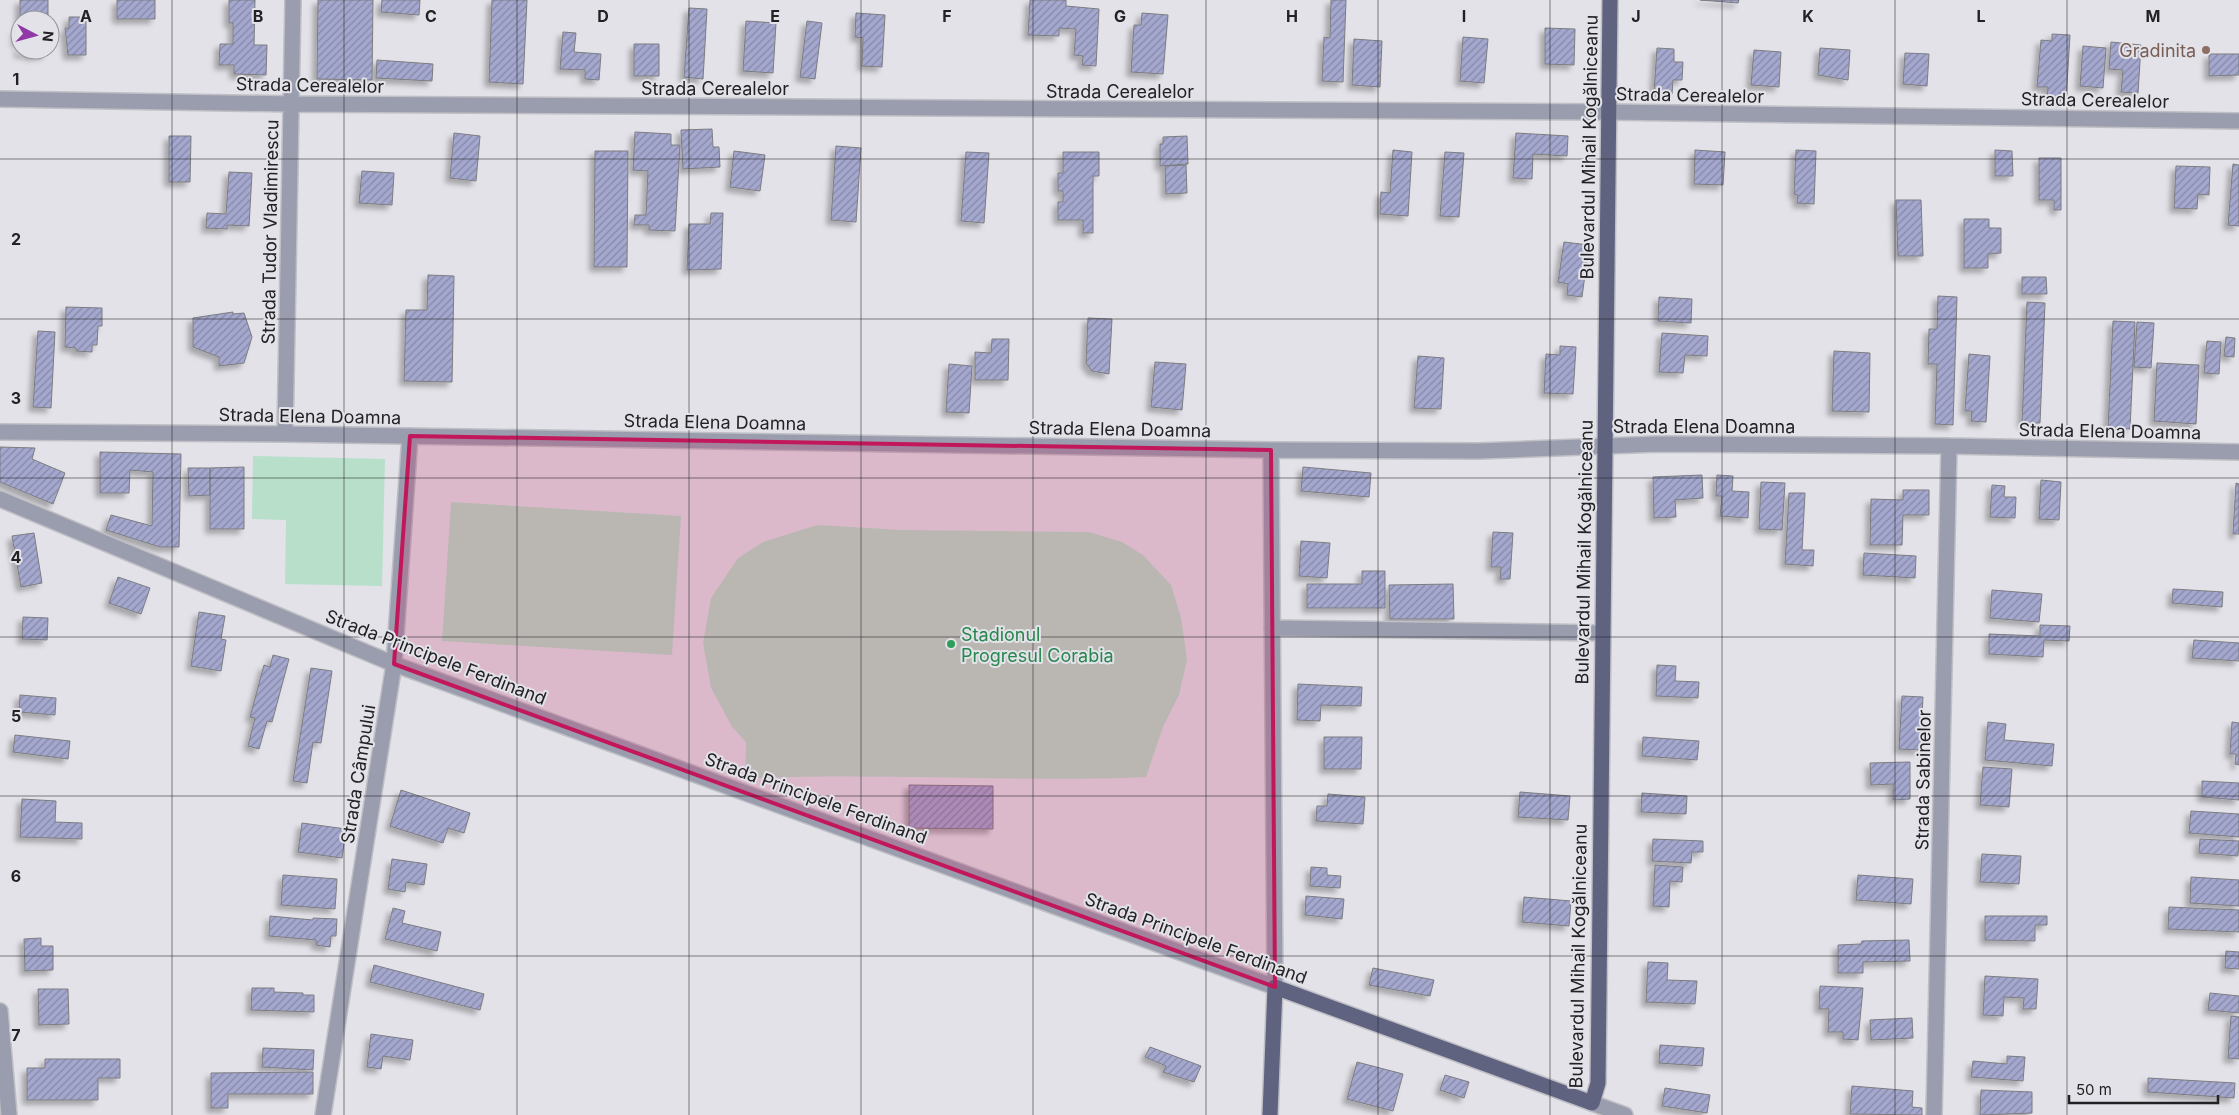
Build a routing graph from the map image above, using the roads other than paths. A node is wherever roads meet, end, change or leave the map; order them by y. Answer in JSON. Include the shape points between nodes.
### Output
{"nodes":[{"id":1,"x":293,"y":0,"type":"edge"},
{"id":2,"x":1610,"y":0,"type":"edge"},
{"id":3,"x":0,"y":99,"type":"edge"},
{"id":4,"x":291,"y":104,"type":"junction"},
{"id":5,"x":1608,"y":112,"type":"junction"},
{"id":6,"x":2239,"y":122,"type":"edge"},
{"id":7,"x":0,"y":432,"type":"edge"},
{"id":8,"x":285,"y":434,"type":"junction"},
{"id":9,"x":410,"y":436,"type":"junction"},
{"id":10,"x":1604,"y":445,"type":"junction"},
{"id":11,"x":1948,"y":446,"type":"junction"},
{"id":12,"x":1271,"y":450,"type":"junction"},
{"id":13,"x":2239,"y":452,"type":"edge"},
{"id":14,"x":0,"y":499,"type":"edge"},
{"id":15,"x":1272,"y":628,"type":"junction"},
{"id":16,"x":1602,"y":633,"type":"junction"},
{"id":17,"x":394,"y":664,"type":"junction"},
{"id":18,"x":1276,"y":987,"type":"junction"},
{"id":19,"x":0,"y":1011,"type":"edge"},
{"id":20,"x":1592,"y":1103,"type":"junction"},
{"id":21,"x":9,"y":1115,"type":"edge"},
{"id":22,"x":323,"y":1115,"type":"edge"},
{"id":23,"x":1270,"y":1115,"type":"edge"},
{"id":24,"x":1626,"y":1115,"type":"edge"},
{"id":25,"x":1934,"y":1115,"type":"edge"}],
"edges":[{"from":1,"to":4,"type":"street","name":"Strada Tudor Vladimirescu"},
{"from":2,"to":5,"type":"main road","name":"Bulevardul Mihail Kogălniceanu"},
{"from":3,"to":4,"type":"street","name":"Strada Cerealelor"},
{"from":4,"to":5,"type":"street","name":"Strada Cerealelor"},
{"from":4,"to":8,"type":"street","name":"Strada Tudor Vladimirescu"},
{"from":5,"to":6,"type":"street","name":"Strada Cerealelor"},
{"from":5,"to":10,"type":"main road","name":"Bulevardul Mihail Kogălniceanu"},
{"from":7,"to":8,"type":"street","name":"Strada Elena Doamna"},
{"from":8,"to":9,"type":"street","name":"Strada Elena Doamna"},
{"from":9,"to":12,"type":"street","name":"Strada Elena Doamna"},
{"from":9,"to":17,"type":"street","name":"Strada Câmpului"},
{"from":10,"to":11,"type":"street","name":"Strada Elena Doamna"},
{"from":10,"to":12,"type":"street","name":"Strada Elena Doamna","via":[[1478,451]]},
{"from":10,"to":16,"type":"main road","name":"Bulevardul Mihail Kogălniceanu"},
{"from":11,"to":13,"type":"street","name":"Strada Elena Doamna"},
{"from":11,"to":25,"type":"street","name":"Strada Sabinelor"},
{"from":12,"to":15,"type":"street"},
{"from":14,"to":17,"type":"street","name":"Strada Principele Ferdinand"},
{"from":15,"to":16,"type":"street"},
{"from":15,"to":18,"type":"street"},
{"from":16,"to":20,"type":"main road","name":"Bulevardul Mihail Kogălniceanu","via":[[1598,1083]]},
{"from":17,"to":18,"type":"street","name":"Strada Principele Ferdinand"},
{"from":17,"to":22,"type":"street","name":"Strada Câmpului"},
{"from":18,"to":20,"type":"main road","name":"Strada Principele Ferdinand"},
{"from":18,"to":23,"type":"main road"},
{"from":19,"to":21,"type":"street"},
{"from":20,"to":24,"type":"street","name":"Strada Principele Ferdinand"}]}
